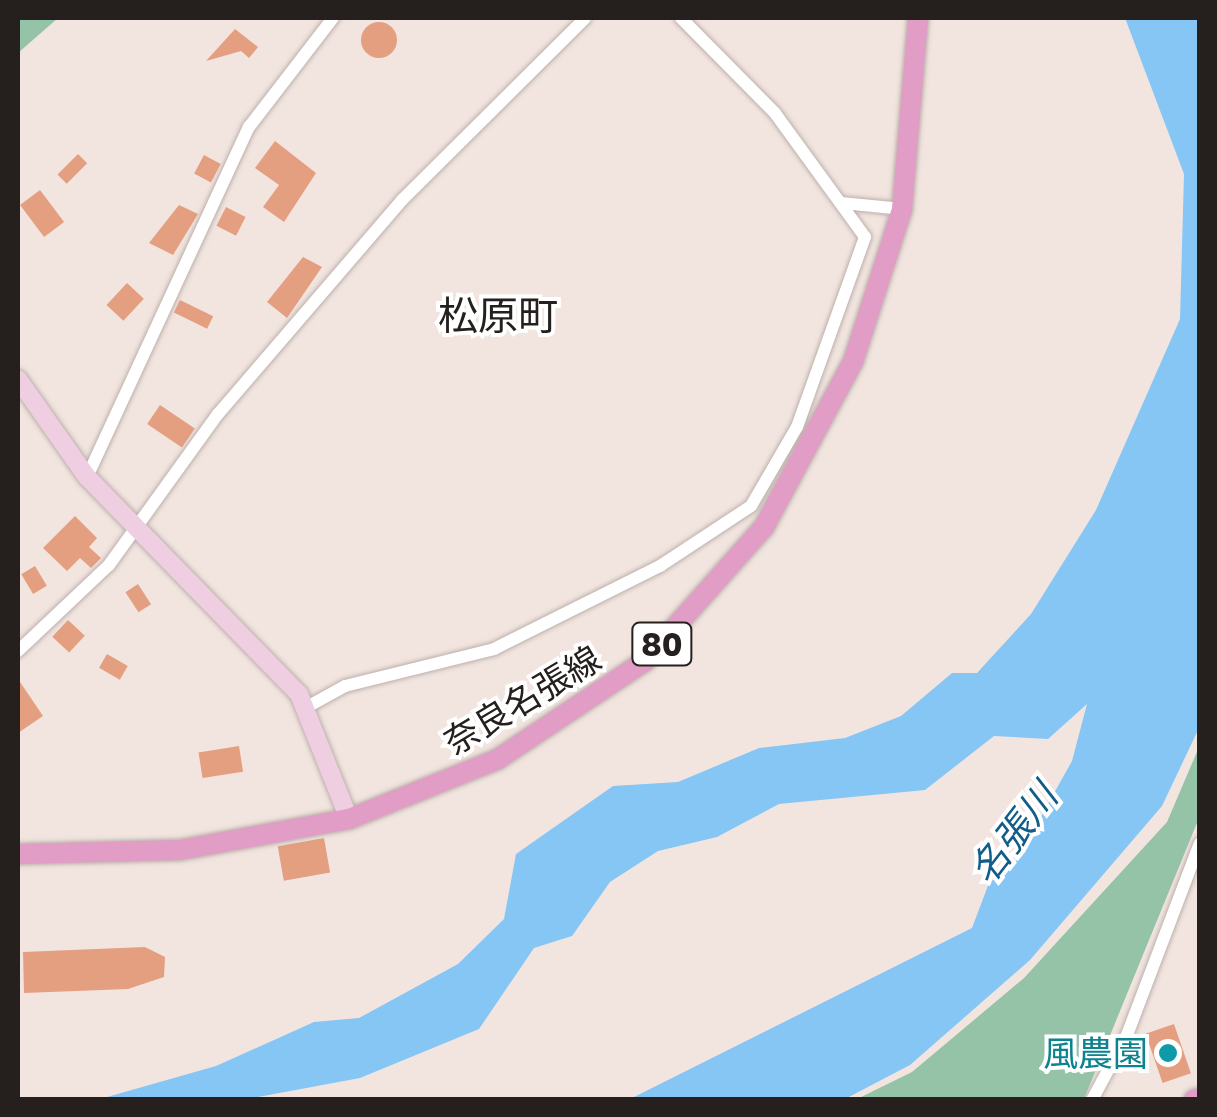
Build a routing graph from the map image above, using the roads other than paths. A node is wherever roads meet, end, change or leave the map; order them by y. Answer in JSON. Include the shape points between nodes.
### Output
{"nodes":[{"id":1,"x":334,"y":18,"type":"edge"},
{"id":2,"x":584,"y":18,"type":"edge"},
{"id":3,"x":681,"y":18,"type":"edge"},
{"id":4,"x":918,"y":18,"type":"edge"},
{"id":5,"x":842,"y":203,"type":"junction"},
{"id":6,"x":902,"y":209,"type":"junction"},
{"id":7,"x":18,"y":379,"type":"edge"},
{"id":8,"x":87,"y":477,"type":"junction"},
{"id":9,"x":137,"y":527,"type":"junction"},
{"id":10,"x":18,"y":652,"type":"edge"},
{"id":11,"x":307,"y":707,"type":"junction"},
{"id":12,"x":349,"y":819,"type":"junction"},
{"id":13,"x":1200,"y":843,"type":"edge"},
{"id":14,"x":18,"y":854,"type":"edge"},
{"id":15,"x":1092,"y":1100,"type":"edge"}],
"edges":[{"from":1,"to":8,"type":"street","via":[[248,128]]},
{"from":2,"to":9,"type":"street","via":[[402,200],[218,414]]},
{"from":3,"to":5,"type":"street","via":[[775,112]]},
{"from":4,"to":6,"type":"main road","name":"奈良名張線","number":"80"},
{"from":5,"to":6,"type":"street"},
{"from":5,"to":11,"type":"street","via":[[866,245],[850,298],[752,506],[660,566],[494,649],[345,686]]},
{"from":6,"to":12,"type":"main road","name":"奈良名張線","number":"80","via":[[870,317],[812,449],[692,614],[570,718],[462,776]]},
{"from":7,"to":8,"type":"street"},
{"from":8,"to":9,"type":"street"},
{"from":9,"to":10,"type":"street"},
{"from":9,"to":11,"type":"street"},
{"from":11,"to":12,"type":"street"},
{"from":12,"to":14,"type":"main road","name":"奈良名張線","number":"80","via":[[180,850]]},
{"from":13,"to":15,"type":"street","via":[[1127,1035]]}]}
